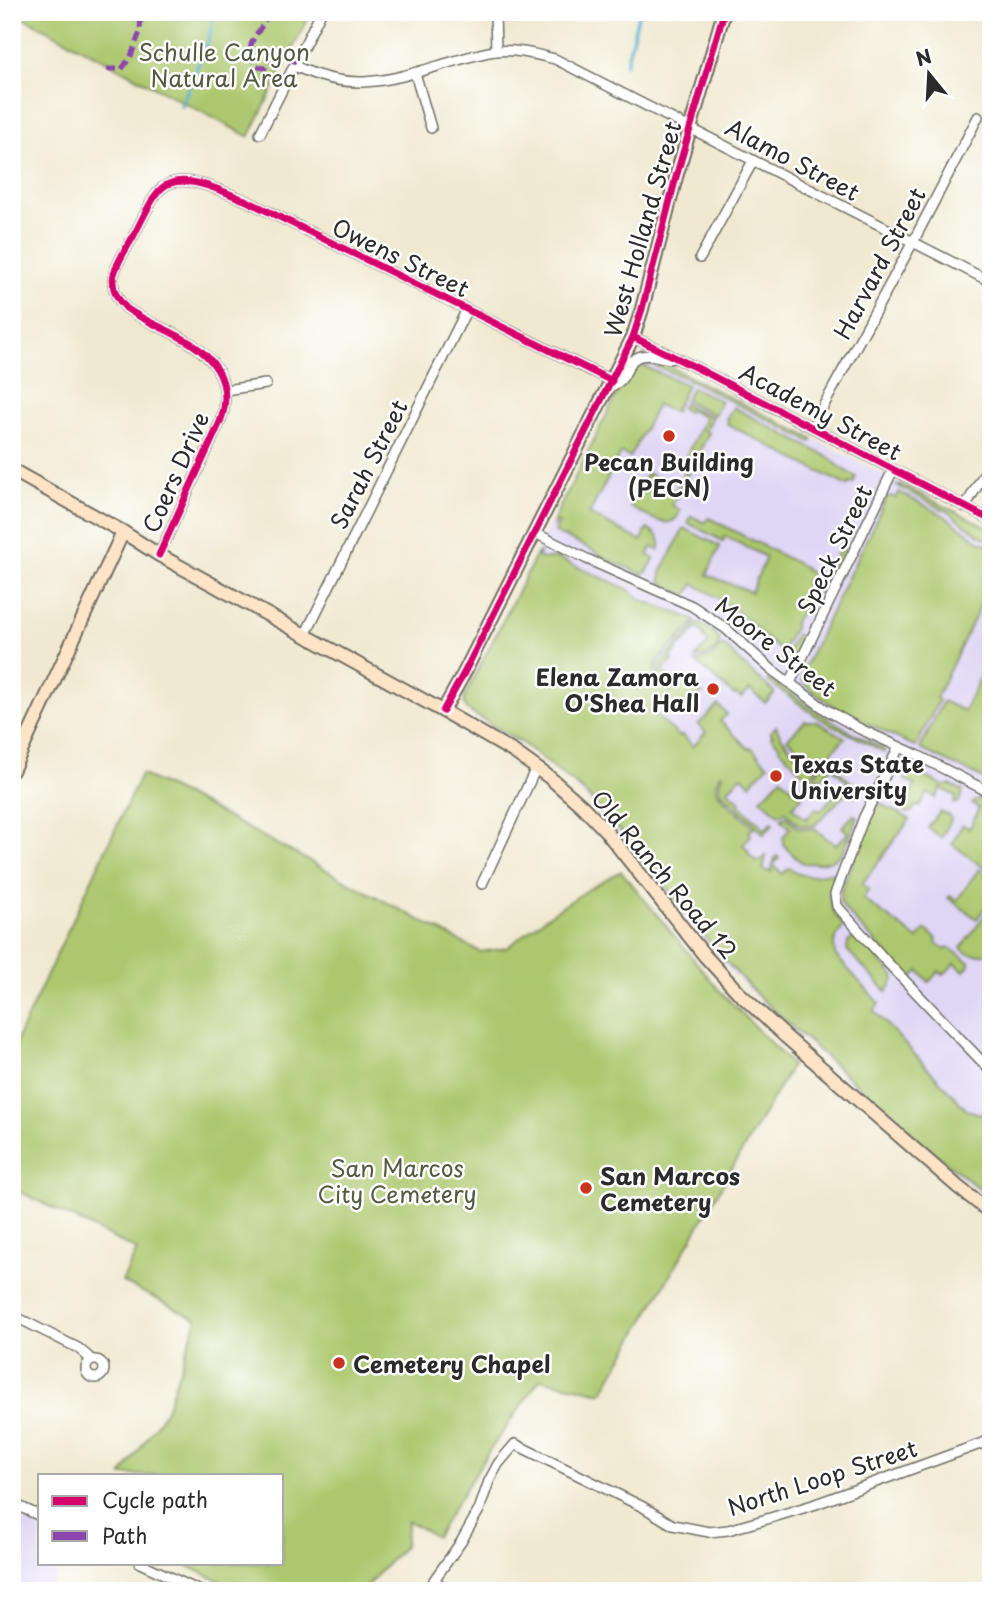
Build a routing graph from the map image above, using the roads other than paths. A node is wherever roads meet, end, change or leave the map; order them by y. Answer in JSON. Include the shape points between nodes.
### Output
{"nodes":[{"id":1,"x":321,"y":12,"type":"edge"},
{"id":2,"x":495,"y":12,"type":"edge"},
{"id":3,"x":724,"y":12,"type":"edge"},
{"id":4,"x":496,"y":51,"type":"junction"},
{"id":5,"x":295,"y":66,"type":"junction"},
{"id":6,"x":415,"y":73,"type":"junction"},
{"id":7,"x":978,"y":117,"type":"dead end"},
{"id":8,"x":691,"y":127,"type":"junction"},
{"id":9,"x":431,"y":128,"type":"dead end"},
{"id":10,"x":260,"y":134,"type":"dead end"},
{"id":11,"x":753,"y":160,"type":"junction"},
{"id":12,"x":170,"y":183,"type":"joint"},
{"id":13,"x":913,"y":242,"type":"junction"},
{"id":14,"x":700,"y":258,"type":"dead end"},
{"id":15,"x":991,"y":282,"type":"edge"},
{"id":16,"x":466,"y":311,"type":"junction"},
{"id":17,"x":634,"y":337,"type":"junction"},
{"id":18,"x":675,"y":358,"type":"junction"},
{"id":19,"x":266,"y":384,"type":"dead end"},
{"id":20,"x":610,"y":385,"type":"junction"},
{"id":21,"x":225,"y":390,"type":"junction"},
{"id":22,"x":812,"y":427,"type":"junction"},
{"id":23,"x":991,"y":462,"type":"edge"},
{"id":24,"x":12,"y":470,"type":"edge"},
{"id":25,"x":893,"y":470,"type":"junction"},
{"id":26,"x":965,"y":508,"type":"junction"},
{"id":27,"x":991,"y":520,"type":"edge"},
{"id":28,"x":123,"y":532,"type":"junction"},
{"id":29,"x":535,"y":533,"type":"junction"},
{"id":30,"x":159,"y":555,"type":"junction"},
{"id":31,"x":305,"y":635,"type":"junction"},
{"id":32,"x":790,"y":683,"type":"junction"},
{"id":33,"x":443,"y":711,"type":"junction"},
{"id":34,"x":899,"y":747,"type":"junction"},
{"id":35,"x":536,"y":768,"type":"junction"},
{"id":36,"x":12,"y":771,"type":"edge"},
{"id":37,"x":991,"y":793,"type":"edge"},
{"id":38,"x":482,"y":884,"type":"dead end"},
{"id":39,"x":991,"y":1071,"type":"edge"},
{"id":40,"x":991,"y":1213,"type":"edge"},
{"id":41,"x":12,"y":1315,"type":"edge"},
{"id":42,"x":92,"y":1360,"type":"dead end"},
{"id":43,"x":991,"y":1440,"type":"edge"},
{"id":44,"x":12,"y":1503,"type":"edge"},
{"id":45,"x":38,"y":1515,"type":"edge"},
{"id":46,"x":142,"y":1564,"type":"edge"},
{"id":47,"x":200,"y":1591,"type":"edge"},
{"id":48,"x":449,"y":1591,"type":"edge"}],
"edges":[{"from":1,"to":5,"type":"street"},
{"from":2,"to":4,"type":"street"},
{"from":3,"to":8,"type":"main road","name":"West Holland Street"},
{"from":4,"to":6,"type":"street","name":"Alamo Street"},
{"from":4,"to":8,"type":"street","name":"Alamo Street","via":[[555,59]]},
{"from":5,"to":6,"type":"street","name":"Alamo Street","via":[[343,81]]},
{"from":5,"to":10,"type":"street"},
{"from":6,"to":9,"type":"street"},
{"from":7,"to":13,"type":"street","name":"Harvard Street"},
{"from":8,"to":11,"type":"street","name":"Alamo Street"},
{"from":8,"to":17,"type":"main road","name":"West Holland Street"},
{"from":11,"to":13,"type":"street","name":"Alamo Street"},
{"from":11,"to":14,"type":"street"},
{"from":12,"to":16,"type":"street","name":"Owens Street","via":[[199,184],[245,200]]},
{"from":12,"to":21,"type":"street","name":"Coers Drive","via":[[155,196],[118,266],[114,290],[132,313],[202,351]]},
{"from":13,"to":15,"type":"street","name":"Alamo Street"},
{"from":13,"to":22,"type":"street","name":"Harvard Street"},
{"from":16,"to":20,"type":"street","name":"Owens Street"},
{"from":16,"to":31,"type":"street","name":"Sarah Street"},
{"from":17,"to":18,"type":"street","name":"Academy Street"},
{"from":17,"to":20,"type":"main road","name":"West Holland Street"},
{"from":18,"to":20,"type":"street","via":[[637,357],[622,379]]},
{"from":18,"to":22,"type":"street","name":"Academy Street"},
{"from":19,"to":21,"type":"street"},
{"from":20,"to":29,"type":"main road","name":"West Holland Street"},
{"from":21,"to":30,"type":"street","name":"Coers Drive","via":[[220,422]]},
{"from":22,"to":25,"type":"street","name":"Academy Street"},
{"from":23,"to":26,"type":"street"},
{"from":24,"to":28,"type":"main road","name":"Old Ranch Road 12"},
{"from":25,"to":26,"type":"street","name":"Academy Street"},
{"from":25,"to":32,"type":"street","name":"Speck Street"},
{"from":26,"to":27,"type":"street","name":"Academy Street"},
{"from":28,"to":30,"type":"main road","name":"Old Ranch Road 12"},
{"from":28,"to":36,"type":"main road"},
{"from":29,"to":32,"type":"street","name":"Moore Street","via":[[698,610]]},
{"from":29,"to":33,"type":"main road","name":"West Holland Street"},
{"from":30,"to":31,"type":"main road","name":"Old Ranch Road 12"},
{"from":31,"to":33,"type":"main road","name":"Old Ranch Road 12"},
{"from":32,"to":34,"type":"street","name":"Moore Street","via":[[853,726]]},
{"from":33,"to":35,"type":"main road","name":"Old Ranch Road 12"},
{"from":34,"to":37,"type":"street","name":"Moore Street"},
{"from":34,"to":39,"type":"street","via":[[864,817],[835,900]]},
{"from":35,"to":38,"type":"street"},
{"from":35,"to":40,"type":"main road","name":"Old Ranch Road 12","via":[[605,830],[752,1006]]},
{"from":41,"to":42,"type":"street","via":[[78,1348]]},
{"from":43,"to":48,"type":"street","name":"North Loop Street","via":[[813,1505],[709,1532],[673,1525],[515,1444],[498,1464],[479,1510],[434,1580]]},
{"from":44,"to":45,"type":"street"},
{"from":46,"to":47,"type":"street"}]}
